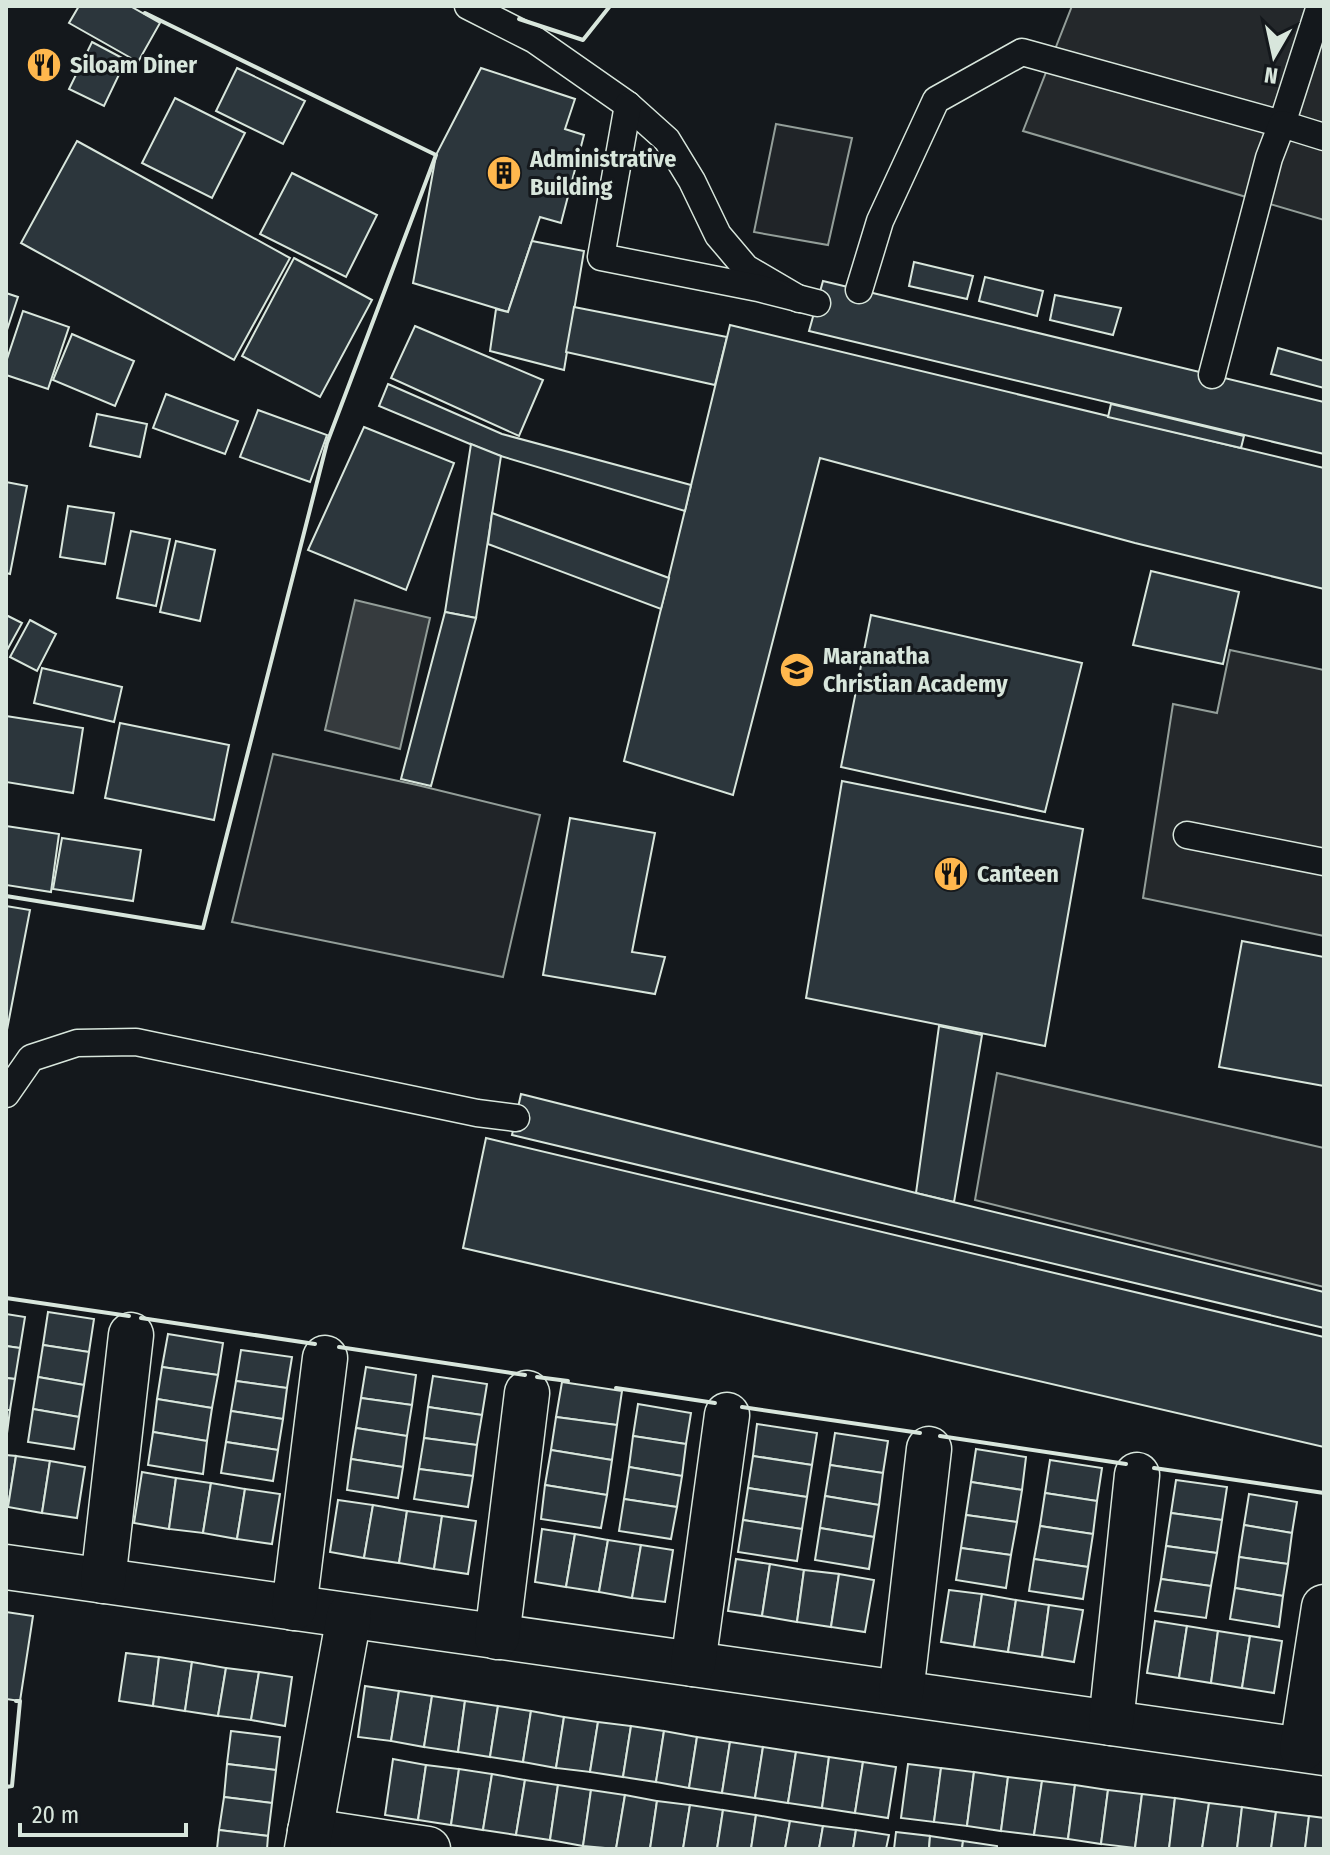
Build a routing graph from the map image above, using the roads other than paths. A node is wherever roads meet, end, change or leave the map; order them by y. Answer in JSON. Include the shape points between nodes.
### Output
{"nodes":[{"id":1,"x":468,"y":6,"type":"edge"},
{"id":2,"x":1320,"y":6,"type":"edge"},
{"id":3,"x":628,"y":105,"type":"junction"},
{"id":4,"x":1282,"y":124,"type":"junction"},
{"id":5,"x":1324,"y":137,"type":"edge"},
{"id":6,"x":859,"y":290,"type":"dead end"},
{"id":7,"x":1212,"y":375,"type":"dead end"},
{"id":8,"x":1187,"y":835,"type":"dead end"},
{"id":9,"x":1324,"y":862,"type":"edge"},
{"id":10,"x":6,"y":1094,"type":"edge"},
{"id":11,"x":516,"y":1118,"type":"dead end"},
{"id":12,"x":131,"y":1335,"type":"dead end"},
{"id":13,"x":325,"y":1358,"type":"dead end"},
{"id":14,"x":527,"y":1393,"type":"dead end"},
{"id":15,"x":727,"y":1415,"type":"dead end"},
{"id":16,"x":929,"y":1449,"type":"dead end"},
{"id":17,"x":1137,"y":1475,"type":"dead end"},
{"id":18,"x":6,"y":1567,"type":"edge"},
{"id":19,"x":103,"y":1581,"type":"junction"},
{"id":20,"x":1324,"y":1607,"type":"edge"},
{"id":21,"x":294,"y":1608,"type":"junction"},
{"id":22,"x":349,"y":1616,"type":"junction"},
{"id":23,"x":497,"y":1637,"type":"junction"},
{"id":24,"x":693,"y":1664,"type":"junction"},
{"id":25,"x":901,"y":1693,"type":"junction"},
{"id":26,"x":1111,"y":1723,"type":"junction"},
{"id":27,"x":1313,"y":1751,"type":"edge"},
{"id":28,"x":309,"y":1840,"type":"edge"},
{"id":29,"x":428,"y":1849,"type":"edge"}],
"edges":[{"from":1,"to":3,"type":"lane","via":[[535,40]]},
{"from":2,"to":4,"type":"lane"},
{"from":3,"to":3,"type":"lane","via":[[601,257],[808,301],[746,268],[718,235],[667,140]]},
{"from":4,"to":5,"type":"lane"},
{"from":4,"to":6,"type":"lane","via":[[1022,52],[936,100],[880,221]]},
{"from":4,"to":7,"type":"lane"},
{"from":8,"to":9,"type":"lane"},
{"from":10,"to":11,"type":"lane","via":[[31,1058],[77,1043],[136,1042]]},
{"from":12,"to":19,"type":"street"},
{"from":13,"to":21,"type":"street"},
{"from":14,"to":23,"type":"street"},
{"from":15,"to":24,"type":"street"},
{"from":16,"to":25,"type":"street"},
{"from":17,"to":26,"type":"street"},
{"from":18,"to":19,"type":"street"},
{"from":19,"to":21,"type":"street"},
{"from":20,"to":27,"type":"street"},
{"from":21,"to":22,"type":"street"},
{"from":22,"to":23,"type":"street"},
{"from":22,"to":28,"type":"street"},
{"from":23,"to":24,"type":"street"},
{"from":24,"to":25,"type":"street"},
{"from":25,"to":26,"type":"street"},
{"from":26,"to":27,"type":"street"},
{"from":28,"to":29,"type":"street"}]}
